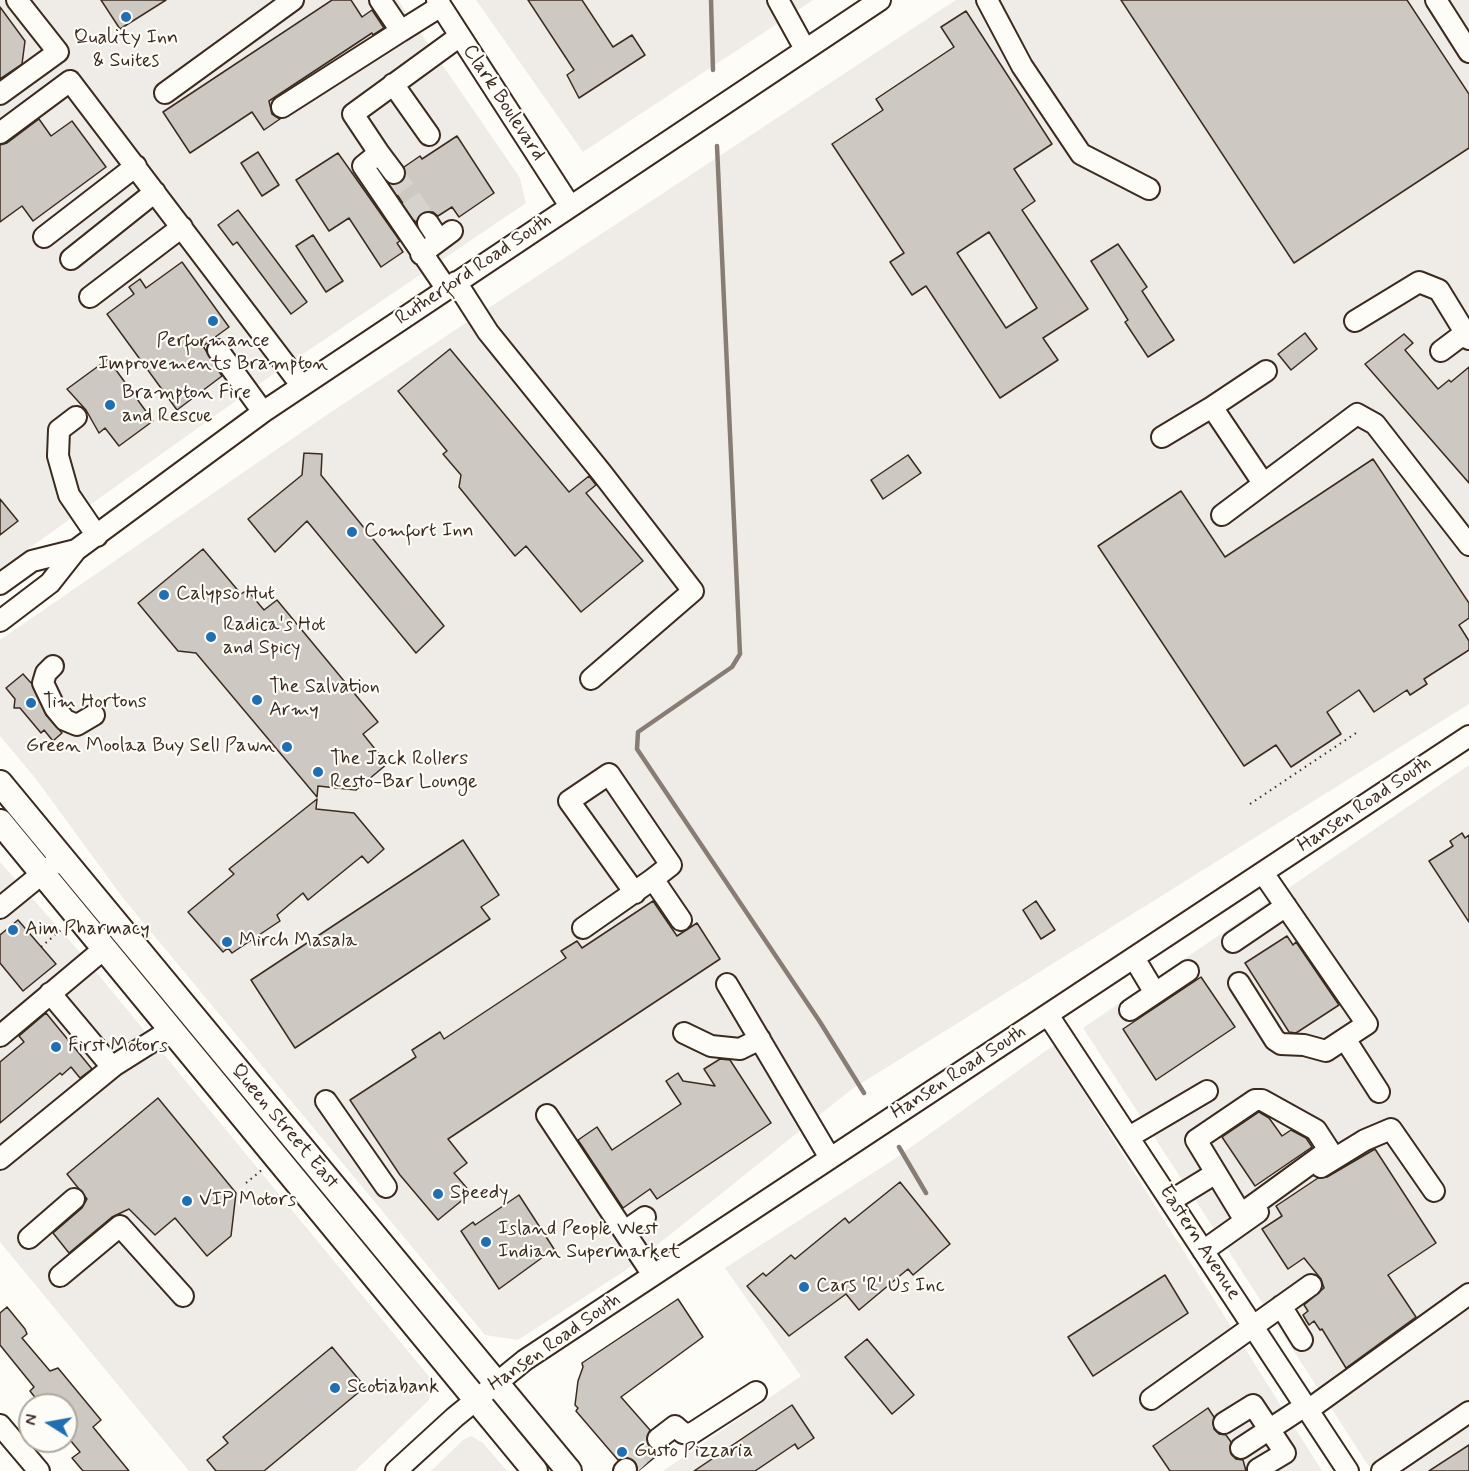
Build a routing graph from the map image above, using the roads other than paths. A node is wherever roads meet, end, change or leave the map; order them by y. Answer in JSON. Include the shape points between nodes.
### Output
{"nodes":[{"id":1,"x":17,"y":0,"type":"edge"},
{"id":2,"x":293,"y":0,"type":"edge"},
{"id":3,"x":381,"y":0,"type":"edge"},
{"id":4,"x":778,"y":0,"type":"edge"},
{"id":5,"x":880,"y":0,"type":"edge"},
{"id":6,"x":987,"y":0,"type":"edge"},
{"id":7,"x":1436,"y":0,"type":"edge"},
{"id":8,"x":439,"y":3,"type":"edge"},
{"id":9,"x":401,"y":31,"type":"junction"},
{"id":10,"x":460,"y":36,"type":"junction"},
{"id":11,"x":805,"y":49,"type":"junction"},
{"id":12,"x":1469,"y":52,"type":"edge"},
{"id":13,"x":393,"y":84,"type":"junction"},
{"id":14,"x":165,"y":93,"type":"dead end"},
{"id":15,"x":0,"y":94,"type":"edge"},
{"id":16,"x":282,"y":107,"type":"dead end"},
{"id":17,"x":0,"y":133,"type":"edge"},
{"id":18,"x":429,"y":135,"type":"dead end"},
{"id":19,"x":379,"y":153,"type":"junction"},
{"id":20,"x":136,"y":166,"type":"junction"},
{"id":21,"x":394,"y":173,"type":"tunnel mouth"},
{"id":22,"x":1149,"y":189,"type":"dead end"},
{"id":23,"x":155,"y":192,"type":"junction"},
{"id":24,"x":570,"y":206,"type":"junction"},
{"id":25,"x":428,"y":223,"type":"tunnel mouth"},
{"id":26,"x":182,"y":227,"type":"junction"},
{"id":27,"x":44,"y":237,"type":"dead end"},
{"id":28,"x":421,"y":254,"type":"junction"},
{"id":29,"x":71,"y":259,"type":"dead end"},
{"id":30,"x":451,"y":285,"type":"junction"},
{"id":31,"x":90,"y":297,"type":"dead end"},
{"id":32,"x":1355,"y":321,"type":"dead end"},
{"id":33,"x":1467,"y":336,"type":"edge"},
{"id":34,"x":218,"y":350,"type":"dead end"},
{"id":35,"x":1441,"y":351,"type":"dead end"},
{"id":36,"x":1266,"y":371,"type":"dead end"},
{"id":37,"x":301,"y":385,"type":"junction"},
{"id":38,"x":1212,"y":407,"type":"junction"},
{"id":39,"x":263,"y":412,"type":"junction"},
{"id":40,"x":76,"y":417,"type":"dead end"},
{"id":41,"x":1162,"y":437,"type":"dead end"},
{"id":42,"x":1263,"y":483,"type":"junction"},
{"id":43,"x":1222,"y":515,"type":"dead end"},
{"id":44,"x":97,"y":536,"type":"junction"},
{"id":45,"x":1469,"y":545,"type":"edge"},
{"id":46,"x":76,"y":550,"type":"junction"},
{"id":47,"x":0,"y":584,"type":"edge"},
{"id":48,"x":0,"y":621,"type":"edge"},
{"id":49,"x":53,"y":666,"type":"dead end"},
{"id":50,"x":591,"y":679,"type":"dead end"},
{"id":51,"x":94,"y":715,"type":"dead end"},
{"id":52,"x":1469,"y":736,"type":"edge"},
{"id":53,"x":0,"y":783,"type":"edge"},
{"id":54,"x":0,"y":822,"type":"edge"},
{"id":55,"x":62,"y":858,"type":"junction"},
{"id":56,"x":43,"y":873,"type":"junction"},
{"id":57,"x":1263,"y":873,"type":"junction"},
{"id":58,"x":653,"y":879,"type":"junction"},
{"id":59,"x":635,"y":893,"type":"junction"},
{"id":60,"x":1287,"y":906,"type":"junction"},
{"id":61,"x":0,"y":908,"type":"edge"},
{"id":62,"x":681,"y":920,"type":"dead end"},
{"id":63,"x":583,"y":928,"type":"dead end"},
{"id":64,"x":1233,"y":942,"type":"dead end"},
{"id":65,"x":105,"y":948,"type":"junction"},
{"id":66,"x":1134,"y":958,"type":"junction"},
{"id":67,"x":1188,"y":971,"type":"dead end"},
{"id":68,"x":1239,"y":983,"type":"dead end"},
{"id":69,"x":727,"y":984,"type":"dead end"},
{"id":70,"x":50,"y":993,"type":"junction"},
{"id":71,"x":1155,"y":993,"type":"junction"},
{"id":72,"x":1130,"y":1010,"type":"dead end"},
{"id":73,"x":1048,"y":1015,"type":"junction"},
{"id":74,"x":172,"y":1029,"type":"junction"},
{"id":75,"x":684,"y":1033,"type":"dead end"},
{"id":76,"x":0,"y":1036,"type":"edge"},
{"id":77,"x":760,"y":1039,"type":"junction"},
{"id":78,"x":1345,"y":1039,"type":"junction"},
{"id":79,"x":112,"y":1067,"type":"junction"},
{"id":80,"x":1208,"y":1091,"type":"dead end"},
{"id":81,"x":1379,"y":1092,"type":"dead end"},
{"id":82,"x":326,"y":1101,"type":"dead end"},
{"id":83,"x":547,"y":1115,"type":"dead end"},
{"id":84,"x":1130,"y":1137,"type":"junction"},
{"id":85,"x":830,"y":1158,"type":"junction"},
{"id":86,"x":0,"y":1159,"type":"edge"},
{"id":87,"x":1216,"y":1173,"type":"junction"},
{"id":88,"x":386,"y":1187,"type":"dead end"},
{"id":89,"x":1434,"y":1191,"type":"dead end"},
{"id":90,"x":74,"y":1200,"type":"dead end"},
{"id":91,"x":1172,"y":1200,"type":"junction"},
{"id":92,"x":645,"y":1217,"type":"dead end"},
{"id":93,"x":625,"y":1231,"type":"junction"},
{"id":94,"x":29,"y":1238,"type":"dead end"},
{"id":95,"x":1203,"y":1251,"type":"junction"},
{"id":96,"x":653,"y":1275,"type":"junction"},
{"id":97,"x":60,"y":1276,"type":"dead end"},
{"id":98,"x":1311,"y":1285,"type":"dead end"},
{"id":99,"x":1469,"y":1294,"type":"edge"},
{"id":100,"x":183,"y":1296,"type":"dead end"},
{"id":101,"x":1281,"y":1306,"type":"junction"},
{"id":102,"x":1252,"y":1325,"type":"junction"},
{"id":103,"x":1302,"y":1340,"type":"dead end"},
{"id":104,"x":497,"y":1383,"type":"junction"},
{"id":105,"x":756,"y":1392,"type":"dead end"},
{"id":106,"x":1151,"y":1399,"type":"dead end"},
{"id":107,"x":477,"y":1400,"type":"junction"},
{"id":108,"x":1306,"y":1408,"type":"junction"},
{"id":109,"x":1469,"y":1412,"type":"edge"},
{"id":110,"x":1224,"y":1423,"type":"dead end"},
{"id":111,"x":0,"y":1425,"type":"edge"},
{"id":112,"x":1269,"y":1429,"type":"junction"},
{"id":113,"x":658,"y":1439,"type":"tunnel mouth"},
{"id":114,"x":1241,"y":1448,"type":"dead end"},
{"id":115,"x":1338,"y":1468,"type":"edge"},
{"id":116,"x":1258,"y":1469,"type":"dead end"},
{"id":117,"x":39,"y":1471,"type":"edge"},
{"id":118,"x":396,"y":1471,"type":"edge"},
{"id":119,"x":535,"y":1471,"type":"edge"},
{"id":120,"x":569,"y":1471,"type":"edge"},
{"id":121,"x":1382,"y":1471,"type":"edge"}],
"edges":[{"from":1,"to":15,"type":"street","via":[[58,52]]},
{"from":2,"to":14,"type":"street"},
{"from":3,"to":9,"type":"street"},
{"from":4,"to":11,"type":"street"},
{"from":5,"to":11,"type":"street","name":"Rutherford Road South"},
{"from":6,"to":22,"type":"street","via":[[1022,66],[1081,154]]},
{"from":7,"to":12,"type":"street"},
{"from":8,"to":9,"type":"street"},
{"from":8,"to":10,"type":"street","name":"Clark Boulevard"},
{"from":9,"to":16,"type":"street"},
{"from":10,"to":13,"type":"street"},
{"from":10,"to":24,"type":"street","name":"Clark Boulevard"},
{"from":11,"to":24,"type":"street","name":"Rutherford Road South"},
{"from":13,"to":18,"type":"street"},
{"from":13,"to":19,"type":"street","via":[[353,114]]},
{"from":17,"to":20,"type":"street","via":[[70,81]]},
{"from":19,"to":21,"type":"street"},
{"from":19,"to":28,"type":"street","via":[[363,166]]},
{"from":20,"to":23,"type":"street"},
{"from":20,"to":27,"type":"street"},
{"from":23,"to":26,"type":"street"},
{"from":23,"to":29,"type":"street"},
{"from":24,"to":30,"type":"street","name":"Rutherford Road South"},
{"from":25,"to":28,"type":"street","via":[[445,236]]},
{"from":26,"to":31,"type":"street"},
{"from":26,"to":37,"type":"street"},
{"from":28,"to":30,"type":"street"},
{"from":30,"to":37,"type":"street","name":"Rutherford Road South"},
{"from":30,"to":50,"type":"street","via":[[693,591]]},
{"from":32,"to":33,"type":"street","via":[[1419,282],[1439,290]]},
{"from":33,"to":35,"type":"street"},
{"from":34,"to":39,"type":"street"},
{"from":36,"to":38,"type":"street"},
{"from":37,"to":39,"type":"street","name":"Rutherford Road South"},
{"from":38,"to":41,"type":"street"},
{"from":38,"to":42,"type":"street"},
{"from":39,"to":44,"type":"street","name":"Rutherford Road South"},
{"from":40,"to":44,"type":"street","via":[[59,430],[58,456],[69,495]]},
{"from":42,"to":43,"type":"street"},
{"from":42,"to":45,"type":"street","via":[[1358,414],[1375,424]]},
{"from":44,"to":46,"type":"street","name":"Rutherford Road South"},
{"from":46,"to":47,"type":"street","name":"Rutherford Road South","via":[[32,561]]},
{"from":46,"to":48,"type":"street","name":"Rutherford Road South","via":[[50,583]]},
{"from":49,"to":51,"type":"street","via":[[43,683],[65,720],[76,725]]},
{"from":52,"to":57,"type":"street","name":"Hansen Road South"},
{"from":53,"to":55,"type":"main road","name":"Queen Street East"},
{"from":54,"to":56,"type":"main road","name":"Queen Street East"},
{"from":55,"to":56,"type":"street"},
{"from":55,"to":104,"type":"main road","name":"Queen Street East"},
{"from":56,"to":61,"type":"street"},
{"from":56,"to":65,"type":"main road","name":"Queen Street East"},
{"from":57,"to":60,"type":"street"},
{"from":57,"to":66,"type":"street","name":"Hansen Road South"},
{"from":58,"to":59,"type":"street"},
{"from":58,"to":59,"type":"street","via":[[671,865],[609,774],[569,801]]},
{"from":58,"to":62,"type":"street"},
{"from":59,"to":63,"type":"street"},
{"from":60,"to":64,"type":"street"},
{"from":60,"to":78,"type":"street","via":[[1367,1024]]},
{"from":65,"to":70,"type":"street"},
{"from":65,"to":74,"type":"main road","name":"Queen Street East"},
{"from":66,"to":71,"type":"street"},
{"from":66,"to":73,"type":"street","name":"Hansen Road South"},
{"from":67,"to":71,"type":"street"},
{"from":68,"to":78,"type":"street","via":[[1281,1044],[1326,1052]]},
{"from":69,"to":77,"type":"street"},
{"from":70,"to":76,"type":"street"},
{"from":70,"to":79,"type":"street"},
{"from":71,"to":72,"type":"street"},
{"from":73,"to":84,"type":"street","name":"Eastern Avenue"},
{"from":73,"to":85,"type":"street","name":"Hansen Road South"},
{"from":74,"to":79,"type":"street"},
{"from":74,"to":107,"type":"main road","name":"Queen Street East"},
{"from":75,"to":77,"type":"street","via":[[711,1046],[740,1049]]},
{"from":77,"to":85,"type":"street"},
{"from":78,"to":81,"type":"street"},
{"from":79,"to":86,"type":"street"},
{"from":80,"to":84,"type":"street"},
{"from":82,"to":88,"type":"street"},
{"from":83,"to":93,"type":"street"},
{"from":84,"to":91,"type":"street","name":"Eastern Avenue"},
{"from":85,"to":96,"type":"street","name":"Hansen Road South"},
{"from":87,"to":87,"type":"street","via":[[1241,1214],[1329,1150],[1316,1130],[1262,1100],[1255,1100],[1196,1140]]},
{"from":87,"to":91,"type":"street"},
{"from":89,"to":95,"type":"street","via":[[1391,1129],[1321,1167]]},
{"from":90,"to":94,"type":"street"},
{"from":91,"to":95,"type":"street","name":"Eastern Avenue"},
{"from":92,"to":93,"type":"street"},
{"from":93,"to":96,"type":"street"},
{"from":95,"to":102,"type":"street","name":"Eastern Avenue"},
{"from":96,"to":104,"type":"street","name":"Hansen Road South"},
{"from":97,"to":100,"type":"street","via":[[120,1226]]},
{"from":98,"to":101,"type":"street"},
{"from":99,"to":108,"type":"street"},
{"from":101,"to":102,"type":"street"},
{"from":101,"to":103,"type":"street"},
{"from":102,"to":106,"type":"street"},
{"from":102,"to":108,"type":"street","name":"Eastern Avenue"},
{"from":104,"to":107,"type":"street","name":"Hansen Road South"},
{"from":104,"to":120,"type":"main road","name":"Queen Street East"},
{"from":105,"to":113,"type":"street","via":[[691,1434],[675,1426]]},
{"from":107,"to":118,"type":"street","name":"Hansen Road South"},
{"from":107,"to":119,"type":"main road","name":"Queen Street East"},
{"from":108,"to":112,"type":"street"},
{"from":108,"to":115,"type":"street","name":"Eastern Avenue"},
{"from":109,"to":121,"type":"street"},
{"from":110,"to":112,"type":"street","via":[[1253,1405]]},
{"from":111,"to":117,"type":"street"},
{"from":112,"to":114,"type":"street"},
{"from":112,"to":116,"type":"street","via":[[1285,1453]]}]}
